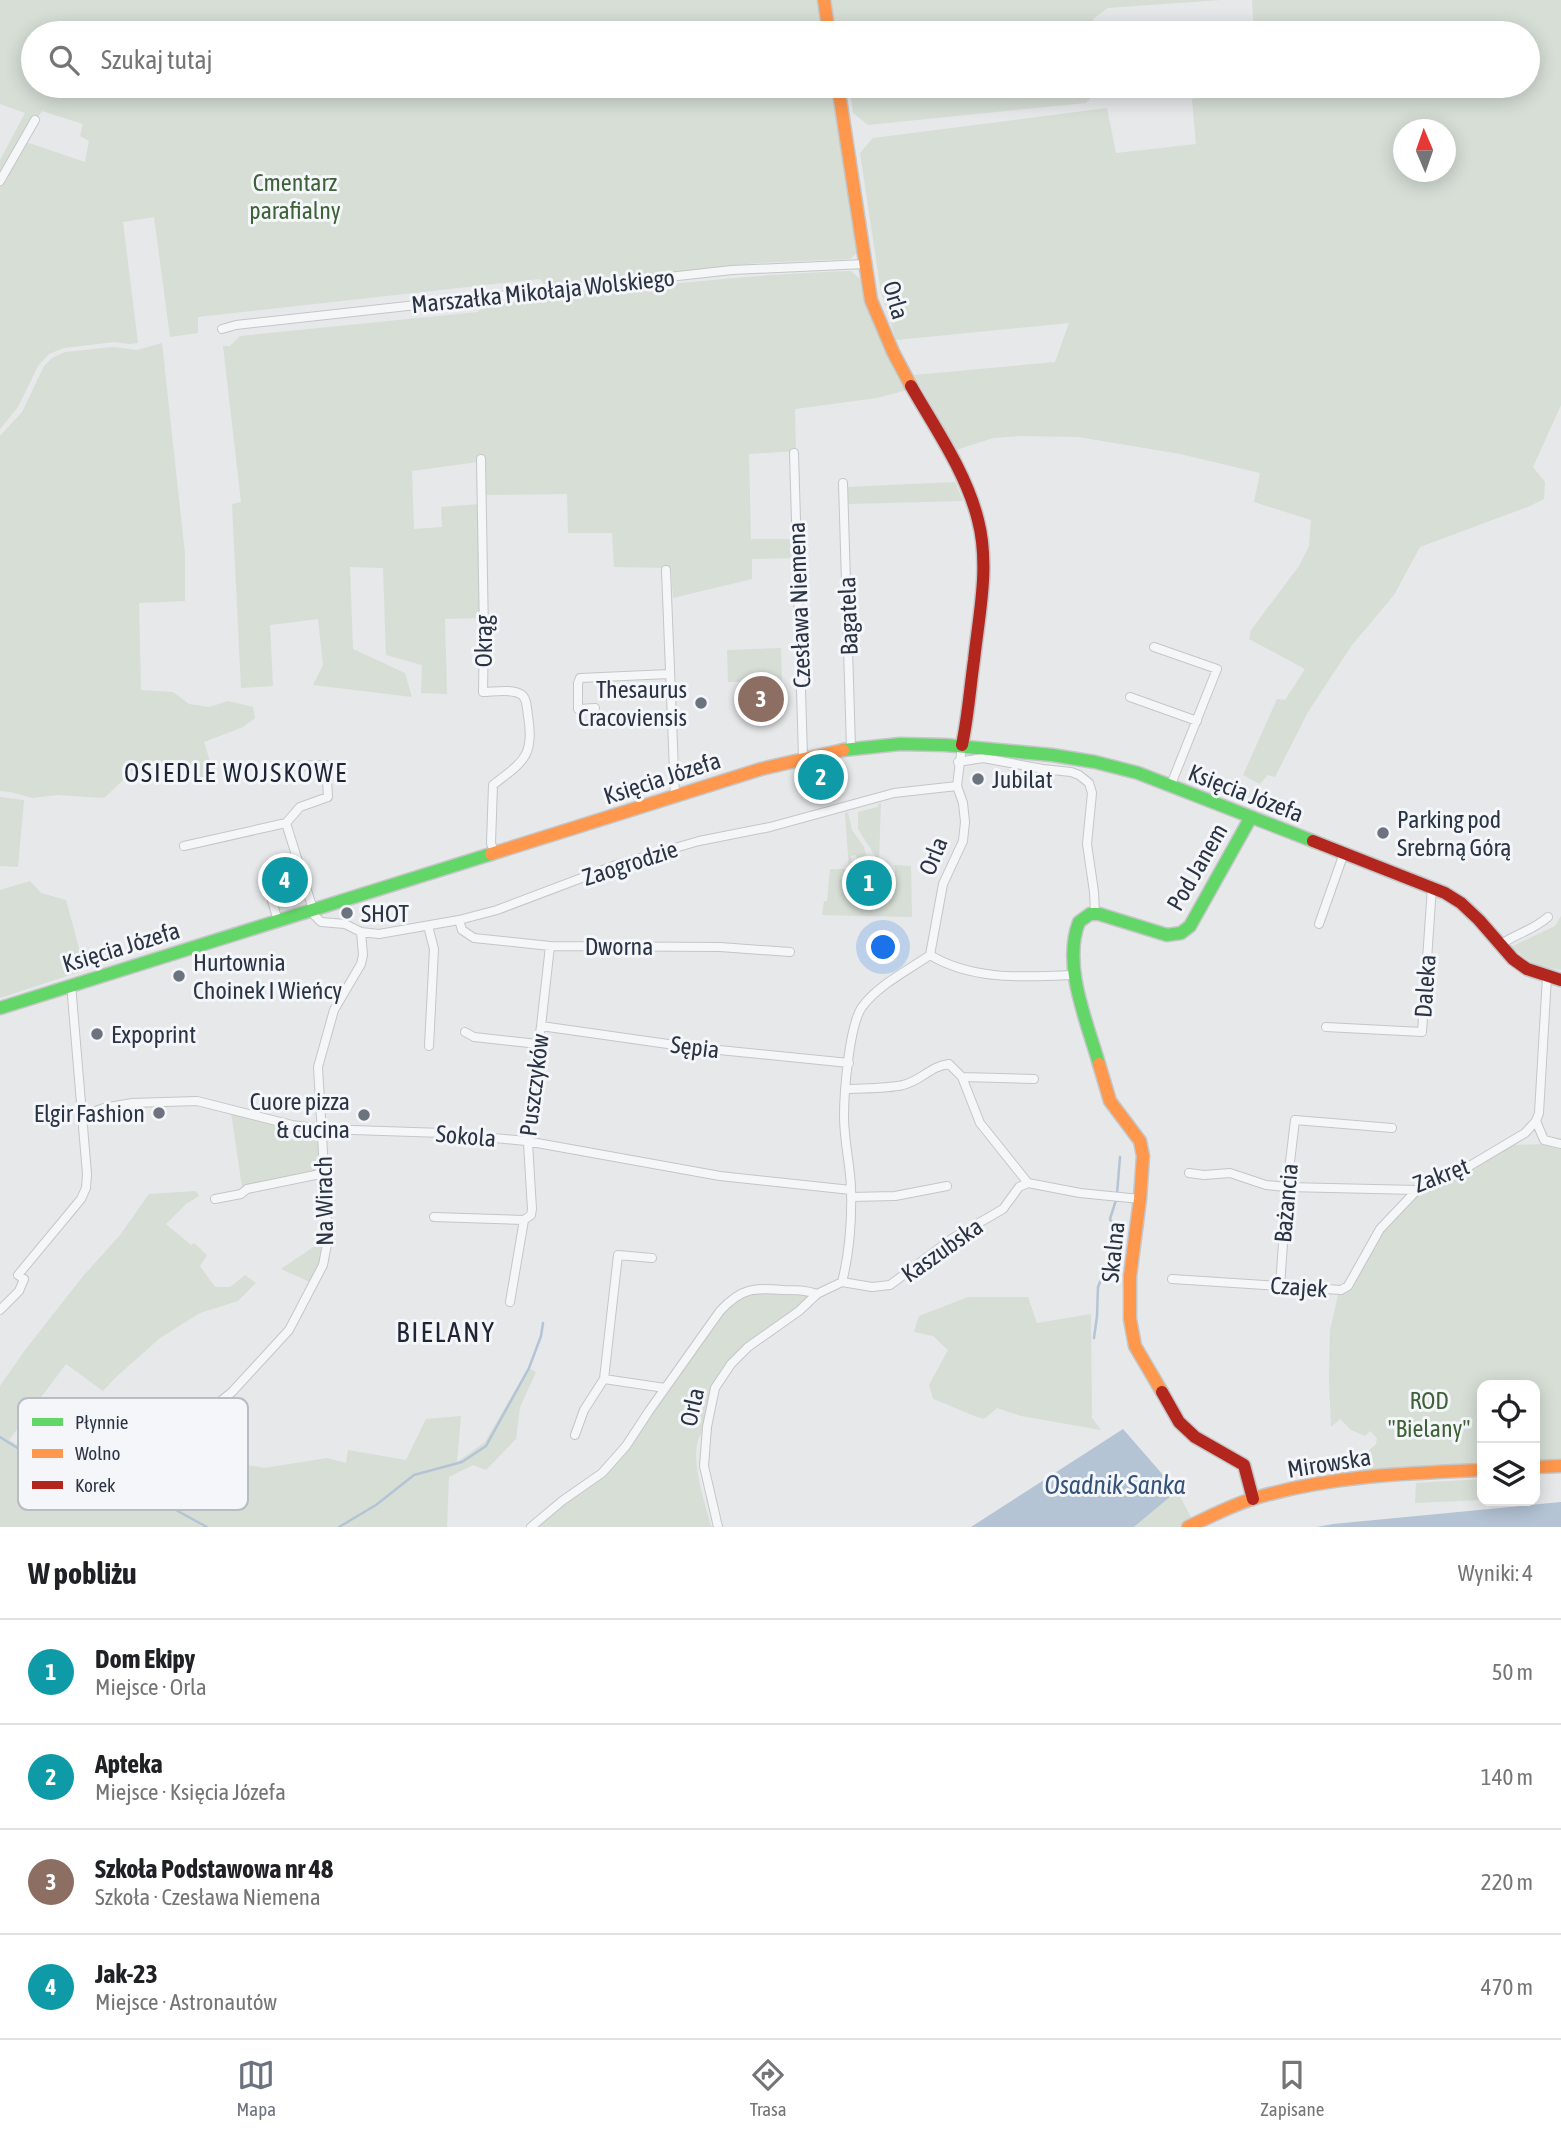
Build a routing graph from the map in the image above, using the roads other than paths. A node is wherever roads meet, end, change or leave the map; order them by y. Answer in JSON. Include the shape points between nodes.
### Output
{"nodes":[{"id":1,"x":824,"y":0,"type":"edge"},
{"id":2,"x":827,"y":21,"type":"edge"},
{"id":3,"x":840,"y":98,"type":"edge"},
{"id":4,"x":35,"y":120,"type":"dead end"},
{"id":5,"x":0,"y":181,"type":"edge"},
{"id":6,"x":865,"y":264,"type":"junction"},
{"id":7,"x":222,"y":330,"type":"dead end"},
{"id":8,"x":794,"y":453,"type":"dead end"},
{"id":9,"x":481,"y":459,"type":"dead end"},
{"id":10,"x":843,"y":483,"type":"dead end"},
{"id":11,"x":666,"y":570,"type":"dead end"},
{"id":12,"x":1154,"y":647,"type":"dead end"},
{"id":13,"x":669,"y":674,"type":"junction"},
{"id":14,"x":1130,"y":696,"type":"dead end"},
{"id":15,"x":595,"y":708,"type":"dead end"},
{"id":16,"x":1197,"y":721,"type":"junction"},
{"id":17,"x":962,"y":746,"type":"junction"},
{"id":18,"x":851,"y":748,"type":"junction"},
{"id":19,"x":803,"y":757,"type":"junction"},
{"id":20,"x":958,"y":762,"type":"junction"},
{"id":21,"x":287,"y":766,"type":"dead end"},
{"id":22,"x":957,"y":786,"type":"junction"},
{"id":23,"x":1170,"y":787,"type":"junction"},
{"id":24,"x":675,"y":796,"type":"junction"},
{"id":25,"x":1251,"y":817,"type":"junction"},
{"id":26,"x":286,"y":823,"type":"junction"},
{"id":27,"x":184,"y":846,"type":"dead end"},
{"id":28,"x":494,"y":853,"type":"junction"},
{"id":29,"x":1344,"y":853,"type":"junction"},
{"id":30,"x":299,"y":864,"type":"junction"},
{"id":31,"x":306,"y":886,"type":"junction"},
{"id":32,"x":1432,"y":887,"type":"junction"},
{"id":33,"x":271,"y":897,"type":"junction"},
{"id":34,"x":312,"y":910,"type":"junction"},
{"id":35,"x":1095,"y":914,"type":"junction"},
{"id":36,"x":1548,"y":917,"type":"dead end"},
{"id":37,"x":278,"y":920,"type":"junction"},
{"id":38,"x":459,"y":920,"type":"junction"},
{"id":39,"x":1319,"y":924,"type":"dead end"},
{"id":40,"x":428,"y":926,"type":"junction"},
{"id":41,"x":361,"y":932,"type":"junction"},
{"id":42,"x":1500,"y":945,"type":"junction"},
{"id":43,"x":550,"y":946,"type":"junction"},
{"id":44,"x":790,"y":952,"type":"dead end"},
{"id":45,"x":930,"y":956,"type":"junction"},
{"id":46,"x":1074,"y":975,"type":"junction"},
{"id":47,"x":1547,"y":977,"type":"junction"},
{"id":48,"x":1561,"y":980,"type":"edge"},
{"id":49,"x":71,"y":984,"type":"junction"},
{"id":50,"x":0,"y":1008,"type":"edge"},
{"id":51,"x":541,"y":1026,"type":"junction"},
{"id":52,"x":1326,"y":1027,"type":"dead end"},
{"id":53,"x":465,"y":1032,"type":"dead end"},
{"id":54,"x":538,"y":1044,"type":"junction"},
{"id":55,"x":429,"y":1046,"type":"dead end"},
{"id":56,"x":849,"y":1063,"type":"junction"},
{"id":57,"x":962,"y":1077,"type":"junction"},
{"id":58,"x":1034,"y":1079,"type":"dead end"},
{"id":59,"x":846,"y":1089,"type":"junction"},
{"id":60,"x":82,"y":1116,"type":"junction"},
{"id":61,"x":1536,"y":1121,"type":"junction"},
{"id":62,"x":1392,"y":1128,"type":"dead end"},
{"id":63,"x":323,"y":1129,"type":"junction"},
{"id":64,"x":526,"y":1141,"type":"junction"},
{"id":65,"x":1561,"y":1144,"type":"edge"},
{"id":66,"x":325,"y":1173,"type":"junction"},
{"id":67,"x":1189,"y":1173,"type":"dead end"},
{"id":68,"x":1028,"y":1182,"type":"junction"},
{"id":69,"x":947,"y":1186,"type":"dead end"},
{"id":70,"x":1287,"y":1187,"type":"junction"},
{"id":71,"x":1417,"y":1189,"type":"junction"},
{"id":72,"x":851,"y":1194,"type":"junction"},
{"id":73,"x":215,"y":1199,"type":"dead end"},
{"id":74,"x":1140,"y":1199,"type":"junction"},
{"id":75,"x":434,"y":1217,"type":"dead end"},
{"id":76,"x":524,"y":1220,"type":"junction"},
{"id":77,"x":652,"y":1258,"type":"dead end"},
{"id":78,"x":1172,"y":1279,"type":"dead end"},
{"id":79,"x":842,"y":1282,"type":"junction"},
{"id":80,"x":1280,"y":1286,"type":"junction"},
{"id":81,"x":817,"y":1294,"type":"junction"},
{"id":82,"x":510,"y":1302,"type":"dead end"},
{"id":83,"x":0,"y":1310,"type":"edge"},
{"id":84,"x":604,"y":1379,"type":"junction"},
{"id":85,"x":666,"y":1388,"type":"junction"},
{"id":86,"x":225,"y":1398,"type":"edge"},
{"id":87,"x":575,"y":1435,"type":"dead end"},
{"id":88,"x":1561,"y":1466,"type":"edge"},
{"id":89,"x":1540,"y":1468,"type":"edge"},
{"id":90,"x":1477,"y":1470,"type":"edge"},
{"id":91,"x":1253,"y":1499,"type":"junction"},
{"id":92,"x":531,"y":1527,"type":"edge"},
{"id":93,"x":718,"y":1527,"type":"edge"},
{"id":94,"x":1188,"y":1527,"type":"edge"}],
"edges":[{"from":1,"to":2,"type":"street"},
{"from":3,"to":6,"type":"street","name":"Orla"},
{"from":4,"to":5,"type":"street"},
{"from":6,"to":7,"type":"street","name":"Marszałka Mikołaja Wolskiego","via":[[732,270]]},
{"from":6,"to":17,"type":"street","name":"Orla","via":[[881,329],[950,455],[979,526],[984,573]]},
{"from":8,"to":19,"type":"street","name":"Czesława Niemena"},
{"from":9,"to":28,"type":"street","name":"Okrąg","via":[[483,692],[521,694],[530,730],[519,766],[493,785]]},
{"from":10,"to":18,"type":"street","name":"Bagatela"},
{"from":11,"to":13,"type":"street"},
{"from":12,"to":16,"type":"street","via":[[1217,668]]},
{"from":13,"to":15,"type":"street","via":[[580,678],[578,709]]},
{"from":13,"to":24,"type":"street"},
{"from":14,"to":16,"type":"street"},
{"from":16,"to":23,"type":"street"},
{"from":17,"to":18,"type":"street","name":"Księcia Józefa"},
{"from":17,"to":20,"type":"street","name":"Orla"},
{"from":17,"to":23,"type":"street","name":"Księcia Józefa","via":[[1112,764]]},
{"from":18,"to":19,"type":"street","name":"Księcia Józefa"},
{"from":19,"to":24,"type":"street","name":"Księcia Józefa"},
{"from":20,"to":22,"type":"street","name":"Orla"},
{"from":20,"to":35,"type":"street","via":[[983,758],[1071,772],[1089,783],[1087,844]]},
{"from":21,"to":26,"type":"street","via":[[326,765],[328,797],[300,807]]},
{"from":22,"to":38,"type":"street","name":"Zaogrodzie","via":[[894,793],[699,841]]},
{"from":22,"to":45,"type":"street","name":"Orla","via":[[963,803],[963,841],[943,884]]},
{"from":23,"to":25,"type":"street","name":"Księcia Józefa"},
{"from":24,"to":28,"type":"street","name":"Księcia Józefa"},
{"from":25,"to":29,"type":"street","name":"Księcia Józefa"},
{"from":25,"to":35,"type":"street","name":"Pod Janem","via":[[1190,926],[1181,933],[1167,935]]},
{"from":26,"to":27,"type":"street"},
{"from":26,"to":30,"type":"street"},
{"from":28,"to":34,"type":"street","name":"Księcia Józefa"},
{"from":29,"to":32,"type":"street","name":"Księcia Józefa"},
{"from":29,"to":39,"type":"street"},
{"from":30,"to":31,"type":"street"},
{"from":30,"to":33,"type":"street","via":[[269,872]]},
{"from":31,"to":33,"type":"street"},
{"from":31,"to":34,"type":"street"},
{"from":32,"to":42,"type":"street","name":"Księcia Józefa","via":[[1461,903]]},
{"from":32,"to":52,"type":"street","name":"Daleka","via":[[1422,1032]]},
{"from":33,"to":37,"type":"street"},
{"from":34,"to":37,"type":"street","name":"Księcia Józefa"},
{"from":34,"to":41,"type":"street","name":"Zaogrodzie","via":[[320,922],[345,924]]},
{"from":35,"to":46,"type":"street","via":[[1077,927]]},
{"from":36,"to":42,"type":"street"},
{"from":37,"to":49,"type":"street","name":"Księcia Józefa"},
{"from":38,"to":40,"type":"street","name":"Zaogrodzie"},
{"from":38,"to":43,"type":"street","name":"Dworna","via":[[462,930],[474,938]]},
{"from":40,"to":41,"type":"street","name":"Zaogrodzie"},
{"from":40,"to":55,"type":"street","via":[[434,949]]},
{"from":41,"to":63,"type":"street","name":"Na Wirach","via":[[362,959],[334,1010],[320,1057]]},
{"from":42,"to":47,"type":"street","name":"Księcia Józefa","via":[[1527,969]]},
{"from":43,"to":44,"type":"street","name":"Dworna"},
{"from":43,"to":51,"type":"street","name":"Puszczyków"},
{"from":45,"to":46,"type":"street","via":[[947,966],[981,974]]},
{"from":45,"to":56,"type":"street","via":[[876,992],[862,1008],[854,1024]]},
{"from":46,"to":74,"type":"street","name":"Skalna","via":[[1110,1101],[1140,1142]]},
{"from":47,"to":48,"type":"street","name":"Księcia Józefa"},
{"from":47,"to":61,"type":"street"},
{"from":49,"to":50,"type":"street","name":"Księcia Józefa"},
{"from":49,"to":60,"type":"street"},
{"from":51,"to":54,"type":"street","name":"Puszczyków"},
{"from":51,"to":56,"type":"street","name":"Sępia"},
{"from":53,"to":54,"type":"street"},
{"from":54,"to":64,"type":"street","name":"Puszczyków"},
{"from":56,"to":59,"type":"street"},
{"from":57,"to":58,"type":"street"},
{"from":57,"to":59,"type":"street","via":[[949,1064],[938,1065],[902,1085]]},
{"from":57,"to":68,"type":"street","via":[[980,1123]]},
{"from":59,"to":72,"type":"street"},
{"from":60,"to":63,"type":"street","name":"Sokola","via":[[132,1103],[197,1101]]},
{"from":60,"to":83,"type":"street","via":[[86,1188],[18,1275],[24,1279],[22,1286]]},
{"from":61,"to":65,"type":"street","via":[[1544,1140]]},
{"from":61,"to":71,"type":"street","name":"Zakręt","via":[[1525,1133],[1463,1170]]},
{"from":62,"to":70,"type":"street","name":"Bażancia","via":[[1295,1120]]},
{"from":63,"to":64,"type":"street","name":"Sokola"},
{"from":63,"to":66,"type":"street","name":"Na Wirach"},
{"from":64,"to":72,"type":"street","name":"Sokola"},
{"from":64,"to":76,"type":"street","name":"Puszczyków","via":[[532,1209]]},
{"from":66,"to":73,"type":"street"},
{"from":66,"to":86,"type":"street","name":"Na Wirach","via":[[328,1239],[323,1265],[289,1330]]},
{"from":67,"to":70,"type":"street","name":"Zakręt","via":[[1230,1173]]},
{"from":68,"to":74,"type":"street"},
{"from":68,"to":79,"type":"street","name":"Kaszubska","via":[[1003,1209],[953,1238],[890,1285]]},
{"from":69,"to":72,"type":"street","via":[[879,1198]]},
{"from":70,"to":71,"type":"street","name":"Zakręt"},
{"from":70,"to":80,"type":"street","name":"Bażancia"},
{"from":71,"to":80,"type":"street","name":"Czajek","via":[[1380,1228],[1348,1286],[1341,1290]]},
{"from":72,"to":79,"type":"street","via":[[848,1259]]},
{"from":74,"to":91,"type":"street","name":"Skalna","via":[[1130,1276],[1135,1346],[1179,1423],[1244,1465]]},
{"from":75,"to":76,"type":"street"},
{"from":76,"to":82,"type":"street","name":"Puszczyków"},
{"from":77,"to":84,"type":"street","via":[[618,1255]]},
{"from":78,"to":80,"type":"street","name":"Czajek"},
{"from":79,"to":81,"type":"street","name":"Orla"},
{"from":81,"to":85,"type":"street","via":[[764,1287],[732,1298]]},
{"from":81,"to":93,"type":"street","name":"Orla","via":[[748,1347],[715,1388],[704,1466]]},
{"from":84,"to":85,"type":"street"},
{"from":84,"to":87,"type":"street","via":[[584,1410]]},
{"from":85,"to":92,"type":"street","via":[[602,1473]]},
{"from":88,"to":89,"type":"street"},
{"from":90,"to":91,"type":"street","name":"Mirowska","via":[[1351,1479]]},
{"from":91,"to":94,"type":"street","name":"Mirowska"}]}
